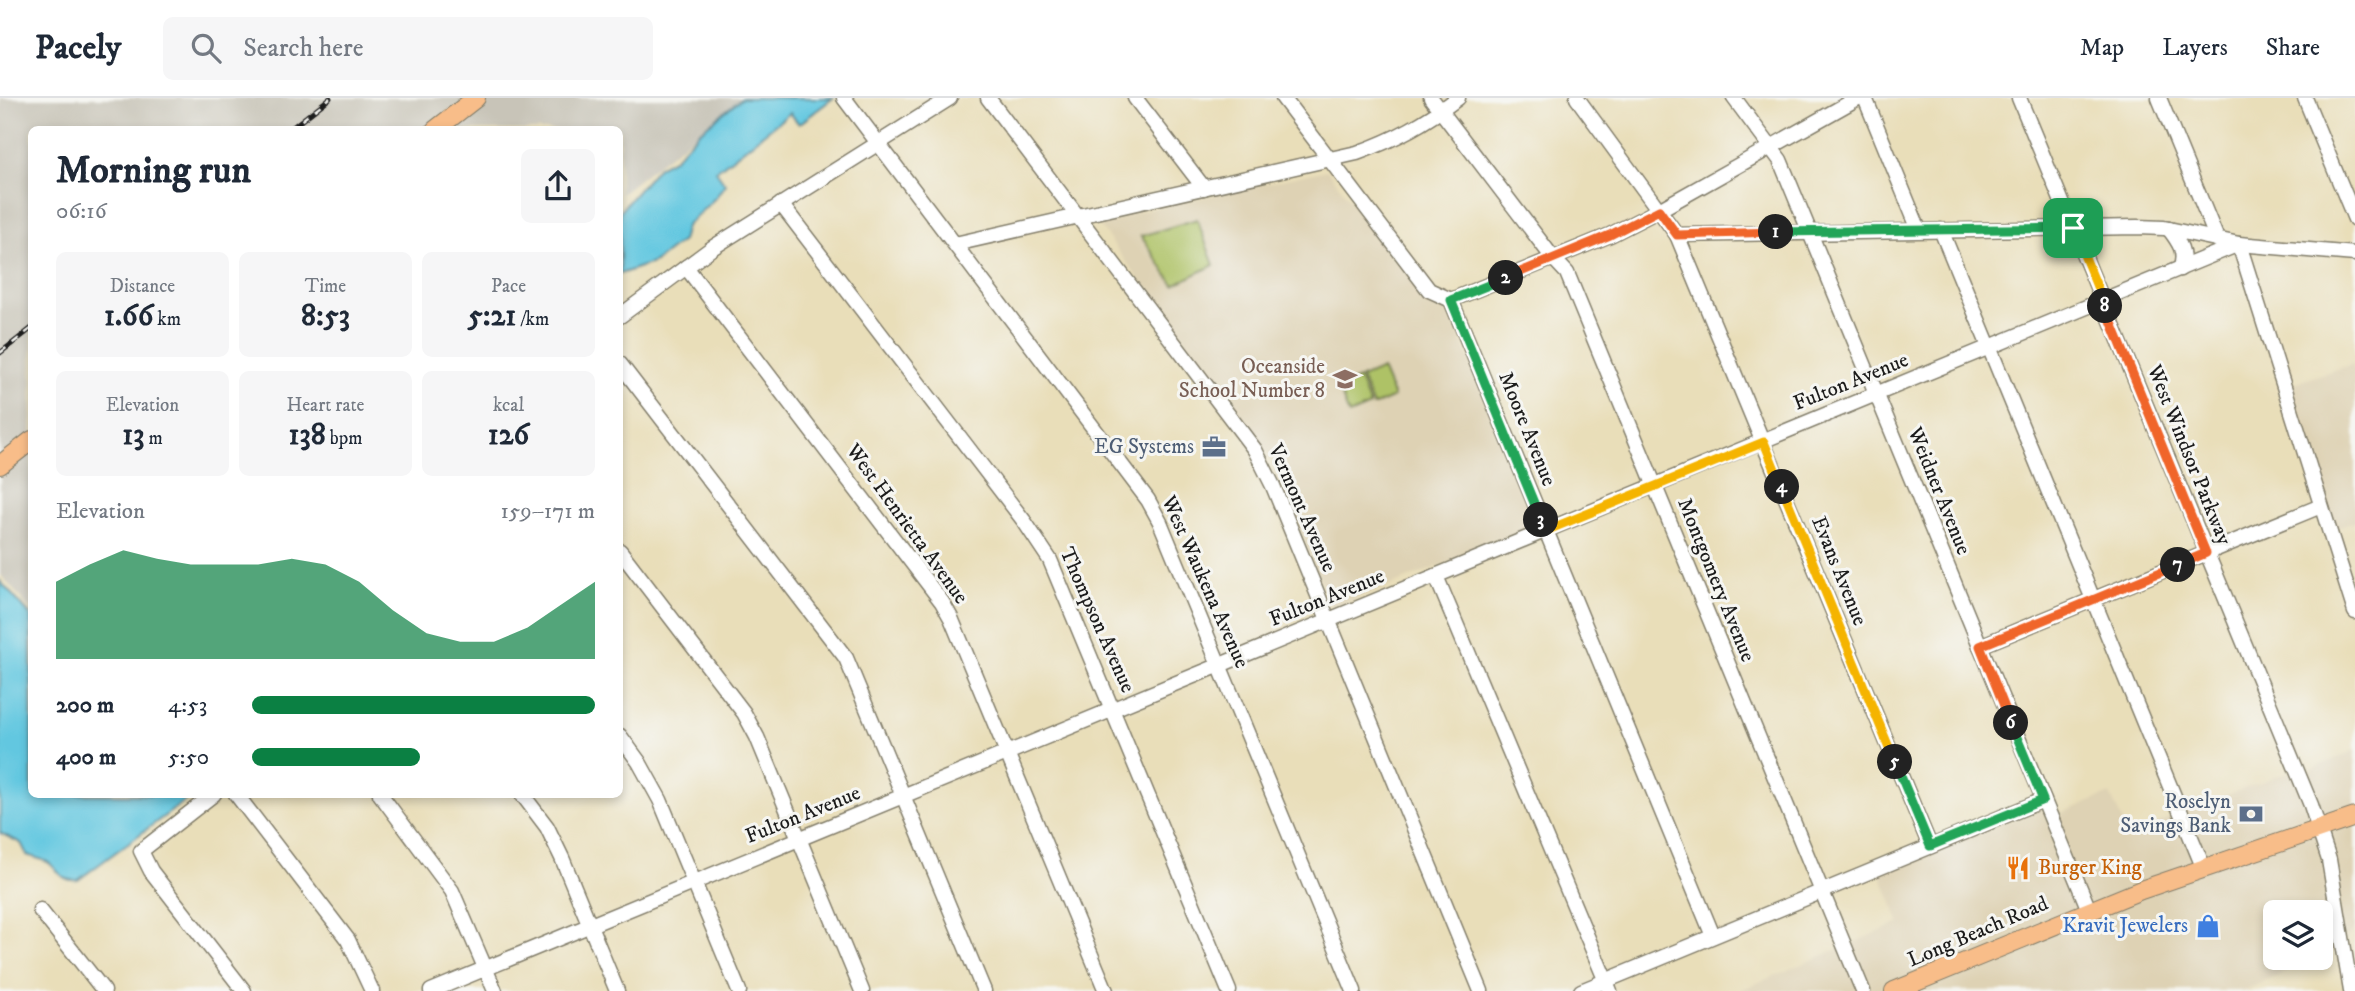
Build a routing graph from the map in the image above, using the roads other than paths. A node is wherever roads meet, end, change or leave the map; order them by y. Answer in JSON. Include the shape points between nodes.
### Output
{"nodes":[{"id":1,"x":476,"y":98,"type":"edge"},
{"id":2,"x":844,"y":98,"type":"edge"},
{"id":3,"x":950,"y":98,"type":"edge"},
{"id":4,"x":988,"y":98,"type":"edge"},
{"id":5,"x":1135,"y":98,"type":"edge"},
{"id":6,"x":1283,"y":98,"type":"edge"},
{"id":7,"x":1431,"y":98,"type":"edge"},
{"id":8,"x":1458,"y":98,"type":"edge"},
{"id":9,"x":1577,"y":98,"type":"edge"},
{"id":10,"x":1734,"y":98,"type":"edge"},
{"id":11,"x":1858,"y":98,"type":"edge"},
{"id":12,"x":1865,"y":98,"type":"edge"},
{"id":13,"x":2019,"y":98,"type":"edge"},
{"id":14,"x":2159,"y":98,"type":"edge"},
{"id":15,"x":2305,"y":98,"type":"edge"},
{"id":16,"x":1441,"y":111,"type":"junction"},
{"id":17,"x":440,"y":126,"type":"edge"},
{"id":18,"x":878,"y":143,"type":"junction"},
{"id":19,"x":1771,"y":147,"type":"junction"},
{"id":20,"x":1330,"y":160,"type":"junction"},
{"id":21,"x":1204,"y":188,"type":"junction"},
{"id":22,"x":781,"y":204,"type":"junction"},
{"id":23,"x":1659,"y":210,"type":"junction"},
{"id":24,"x":1078,"y":216,"type":"junction"},
{"id":25,"x":2355,"y":219,"type":"edge"},
{"id":26,"x":2073,"y":228,"type":"junction"},
{"id":27,"x":2169,"y":229,"type":"junction"},
{"id":28,"x":1919,"y":230,"type":"junction"},
{"id":29,"x":1941,"y":230,"type":"junction"},
{"id":30,"x":1809,"y":232,"type":"junction"},
{"id":31,"x":1677,"y":235,"type":"junction"},
{"id":32,"x":2217,"y":239,"type":"junction"},
{"id":33,"x":955,"y":244,"type":"junction"},
{"id":34,"x":2239,"y":244,"type":"junction"},
{"id":35,"x":2355,"y":254,"type":"edge"},
{"id":36,"x":1553,"y":258,"type":"junction"},
{"id":37,"x":686,"y":267,"type":"junction"},
{"id":38,"x":2180,"y":269,"type":"junction"},
{"id":39,"x":1451,"y":300,"type":"junction"},
{"id":40,"x":2103,"y":302,"type":"junction"},
{"id":41,"x":623,"y":314,"type":"edge"},
{"id":42,"x":1990,"y":348,"type":"junction"},
{"id":43,"x":623,"y":368,"type":"edge"},
{"id":44,"x":1877,"y":395,"type":"junction"},
{"id":45,"x":1764,"y":442,"type":"junction"},
{"id":46,"x":28,"y":443,"type":"edge"},
{"id":47,"x":0,"y":464,"type":"edge"},
{"id":48,"x":1654,"y":486,"type":"junction"},
{"id":49,"x":2321,"y":506,"type":"junction"},
{"id":50,"x":1545,"y":531,"type":"junction"},
{"id":51,"x":2206,"y":553,"type":"junction"},
{"id":52,"x":623,"y":555,"type":"edge"},
{"id":53,"x":1436,"y":576,"type":"junction"},
{"id":54,"x":2093,"y":600,"type":"junction"},
{"id":55,"x":2355,"y":612,"type":"edge"},
{"id":56,"x":1328,"y":621,"type":"junction"},
{"id":57,"x":1980,"y":646,"type":"junction"},
{"id":58,"x":1220,"y":665,"type":"junction"},
{"id":59,"x":1113,"y":710,"type":"junction"},
{"id":60,"x":623,"y":740,"type":"edge"},
{"id":61,"x":1008,"y":753,"type":"junction"},
{"id":62,"x":904,"y":796,"type":"junction"},
{"id":63,"x":209,"y":798,"type":"edge"},
{"id":64,"x":239,"y":798,"type":"edge"},
{"id":65,"x":383,"y":798,"type":"edge"},
{"id":66,"x":525,"y":798,"type":"edge"},
{"id":67,"x":2043,"y":800,"type":"junction"},
{"id":68,"x":2355,"y":817,"type":"edge"},
{"id":69,"x":2319,"y":829,"type":"junction"},
{"id":70,"x":799,"y":839,"type":"junction"},
{"id":71,"x":1930,"y":846,"type":"junction"},
{"id":72,"x":2204,"y":869,"type":"junction"},
{"id":73,"x":694,"y":883,"type":"junction"},
{"id":74,"x":1822,"y":891,"type":"junction"},
{"id":75,"x":40,"y":910,"type":"dead end"},
{"id":76,"x":2089,"y":911,"type":"junction"},
{"id":77,"x":590,"y":926,"type":"junction"},
{"id":78,"x":1713,"y":936,"type":"junction"},
{"id":79,"x":485,"y":969,"type":"junction"},
{"id":80,"x":1608,"y":986,"type":"edge"},
{"id":81,"x":104,"y":991,"type":"edge"},
{"id":82,"x":244,"y":991,"type":"edge"},
{"id":83,"x":372,"y":991,"type":"edge"},
{"id":84,"x":431,"y":991,"type":"edge"},
{"id":85,"x":495,"y":991,"type":"edge"},
{"id":86,"x":617,"y":991,"type":"edge"},
{"id":87,"x":739,"y":991,"type":"edge"},
{"id":88,"x":862,"y":991,"type":"edge"},
{"id":89,"x":984,"y":991,"type":"edge"},
{"id":90,"x":1106,"y":991,"type":"edge"},
{"id":91,"x":1229,"y":991,"type":"edge"},
{"id":92,"x":1354,"y":991,"type":"edge"},
{"id":93,"x":1481,"y":991,"type":"edge"},
{"id":94,"x":1581,"y":991,"type":"edge"},
{"id":95,"x":1863,"y":991,"type":"edge"},
{"id":96,"x":1895,"y":991,"type":"edge"},
{"id":97,"x":2351,"y":991,"type":"edge"}],
"edges":[{"from":1,"to":17,"type":"main road"},
{"from":2,"to":18,"type":"street","name":"West Waukena Avenue"},
{"from":3,"to":18,"type":"street"},
{"from":4,"to":24,"type":"street","name":"Vermont Avenue"},
{"from":5,"to":21,"type":"street"},
{"from":6,"to":20,"type":"street"},
{"from":7,"to":16,"type":"street","name":"Montgomery Avenue"},
{"from":8,"to":16,"type":"street"},
{"from":9,"to":23,"type":"street","name":"Evans Avenue"},
{"from":10,"to":19,"type":"street","name":"Weidner Avenue"},
{"from":11,"to":19,"type":"street"},
{"from":12,"to":28,"type":"street"},
{"from":13,"to":26,"type":"street","name":"West Windsor Parkway"},
{"from":14,"to":32,"type":"street"},
{"from":15,"to":25,"type":"street"},
{"from":16,"to":20,"type":"street","via":[[1389,141]]},
{"from":16,"to":36,"type":"street","name":"Montgomery Avenue"},
{"from":18,"to":22,"type":"street"},
{"from":18,"to":33,"type":"street","name":"West Waukena Avenue"},
{"from":19,"to":23,"type":"street"},
{"from":19,"to":30,"type":"street","name":"Weidner Avenue"},
{"from":20,"to":21,"type":"street"},
{"from":20,"to":39,"type":"street","via":[[1429,290]]},
{"from":21,"to":24,"type":"street"},
{"from":22,"to":37,"type":"street"},
{"from":22,"to":59,"type":"street","name":"Thompson Avenue","via":[[1043,548]]},
{"from":23,"to":31,"type":"street","name":"Evans Avenue"},
{"from":23,"to":36,"type":"street"},
{"from":24,"to":33,"type":"street"},
{"from":24,"to":56,"type":"street","name":"Vermont Avenue","via":[[1255,450]]},
{"from":26,"to":27,"type":"street"},
{"from":26,"to":29,"type":"street"},
{"from":26,"to":40,"type":"street","name":"West Windsor Parkway"},
{"from":27,"to":32,"type":"street"},
{"from":27,"to":38,"type":"street","via":[[2181,245],[2184,261]]},
{"from":28,"to":29,"type":"street"},
{"from":28,"to":30,"type":"street"},
{"from":29,"to":42,"type":"street"},
{"from":30,"to":31,"type":"street"},
{"from":30,"to":44,"type":"street","name":"Weidner Avenue"},
{"from":31,"to":45,"type":"street","name":"Evans Avenue"},
{"from":32,"to":34,"type":"street"},
{"from":33,"to":58,"type":"street","name":"West Waukena Avenue","via":[[1148,500]]},
{"from":34,"to":35,"type":"street"},
{"from":34,"to":38,"type":"street","name":"Fulton Avenue"},
{"from":34,"to":49,"type":"street"},
{"from":36,"to":39,"type":"street"},
{"from":36,"to":48,"type":"street","name":"Montgomery Avenue","via":[[1567,273]]},
{"from":37,"to":41,"type":"street"},
{"from":37,"to":61,"type":"street","name":"West Henrietta Avenue","via":[[942,602]]},
{"from":38,"to":40,"type":"street","name":"Fulton Avenue"},
{"from":39,"to":50,"type":"street","name":"Moore Avenue"},
{"from":40,"to":42,"type":"street","name":"Fulton Avenue"},
{"from":40,"to":51,"type":"street","name":"West Windsor Parkway"},
{"from":42,"to":44,"type":"street","name":"Fulton Avenue"},
{"from":42,"to":54,"type":"street"},
{"from":43,"to":62,"type":"street","via":[[846,658]]},
{"from":44,"to":45,"type":"street","name":"Fulton Avenue"},
{"from":44,"to":57,"type":"street","name":"Weidner Avenue"},
{"from":45,"to":48,"type":"street","name":"Fulton Avenue"},
{"from":45,"to":71,"type":"street","name":"Evans Avenue"},
{"from":46,"to":47,"type":"main road"},
{"from":48,"to":50,"type":"street","name":"Fulton Avenue"},
{"from":48,"to":74,"type":"street","name":"Montgomery Avenue"},
{"from":49,"to":51,"type":"street"},
{"from":49,"to":55,"type":"street"},
{"from":50,"to":53,"type":"street","name":"Fulton Avenue"},
{"from":50,"to":78,"type":"street","name":"Moore Avenue"},
{"from":51,"to":54,"type":"street"},
{"from":51,"to":69,"type":"street","name":"West Windsor Parkway"},
{"from":52,"to":70,"type":"street","via":[[744,713]]},
{"from":53,"to":56,"type":"street","name":"Fulton Avenue"},
{"from":53,"to":80,"type":"street"},
{"from":54,"to":57,"type":"street"},
{"from":54,"to":72,"type":"street"},
{"from":56,"to":58,"type":"street","name":"Fulton Avenue"},
{"from":56,"to":93,"type":"street","name":"Vermont Avenue"},
{"from":57,"to":67,"type":"street","name":"Weidner Avenue"},
{"from":58,"to":59,"type":"street","name":"Fulton Avenue"},
{"from":58,"to":92,"type":"street","name":"West Waukena Avenue"},
{"from":59,"to":61,"type":"street","name":"Fulton Avenue"},
{"from":59,"to":91,"type":"street","name":"Thompson Avenue"},
{"from":60,"to":73,"type":"street","via":[[660,800]]},
{"from":61,"to":62,"type":"street","name":"Fulton Avenue"},
{"from":61,"to":90,"type":"street","name":"West Henrietta Avenue"},
{"from":62,"to":70,"type":"street","name":"Fulton Avenue"},
{"from":62,"to":89,"type":"street"},
{"from":63,"to":82,"type":"street","via":[[141,851],[151,871]]},
{"from":64,"to":83,"type":"street","via":[[348,940]]},
{"from":65,"to":79,"type":"street","via":[[452,891]]},
{"from":66,"to":77,"type":"street","via":[[547,827]]},
{"from":67,"to":71,"type":"street"},
{"from":67,"to":76,"type":"street","name":"Weidner Avenue"},
{"from":68,"to":69,"type":"main road","name":"Long Beach Road"},
{"from":69,"to":72,"type":"main road","name":"Long Beach Road"},
{"from":69,"to":97,"type":"street","name":"West Windsor Parkway","via":[[2329,860]]},
{"from":70,"to":73,"type":"street","name":"Fulton Avenue"},
{"from":70,"to":88,"type":"street"},
{"from":71,"to":74,"type":"street"},
{"from":72,"to":76,"type":"main road","name":"Long Beach Road"},
{"from":73,"to":77,"type":"street","name":"Fulton Avenue"},
{"from":73,"to":87,"type":"street"},
{"from":74,"to":78,"type":"street"},
{"from":74,"to":95,"type":"street","name":"Montgomery Avenue"},
{"from":75,"to":81,"type":"street"},
{"from":76,"to":96,"type":"main road","name":"Long Beach Road"},
{"from":77,"to":79,"type":"street","name":"Fulton Avenue"},
{"from":77,"to":86,"type":"street"},
{"from":78,"to":80,"type":"street"},
{"from":79,"to":84,"type":"street","name":"Fulton Avenue"},
{"from":79,"to":85,"type":"street"},
{"from":80,"to":94,"type":"street"}]}
